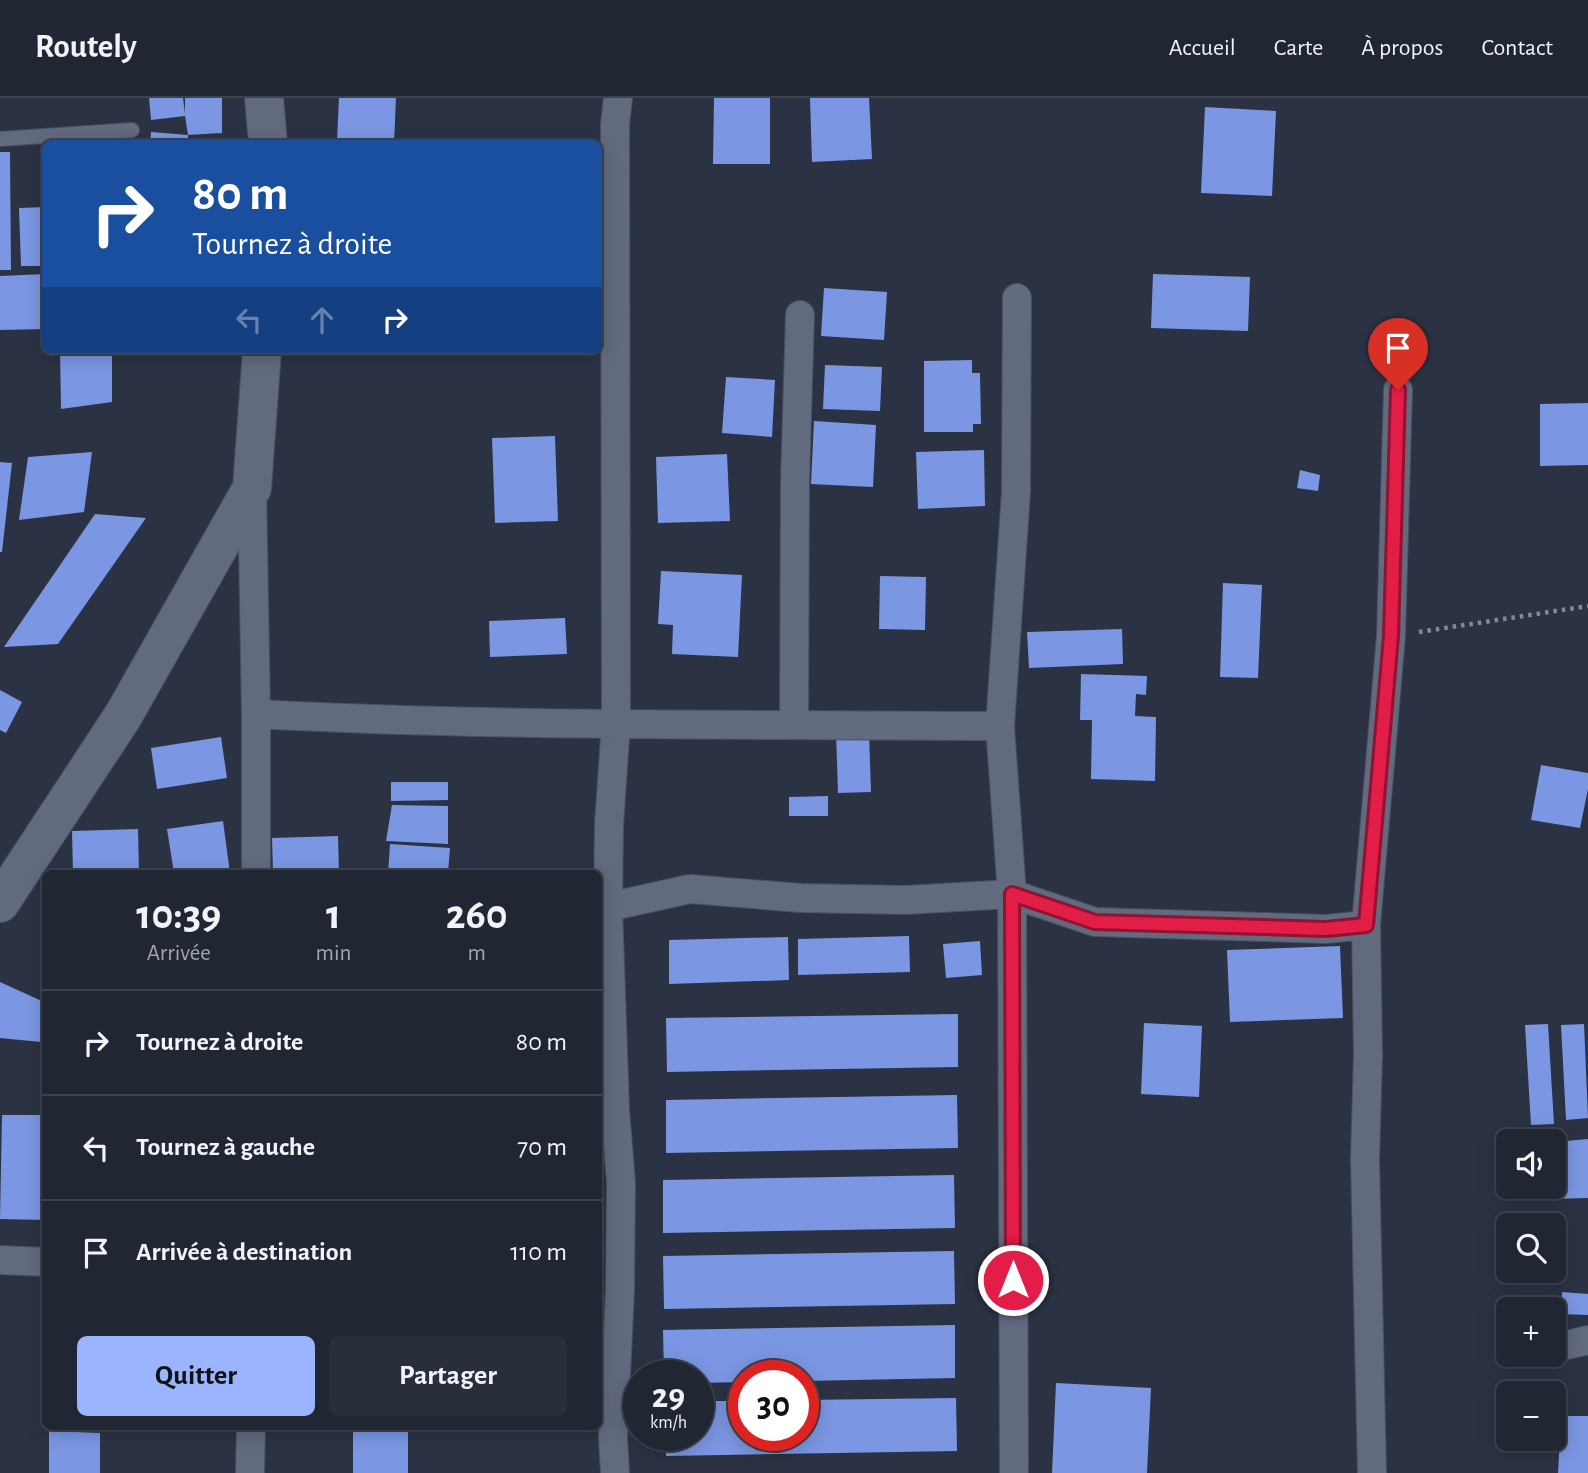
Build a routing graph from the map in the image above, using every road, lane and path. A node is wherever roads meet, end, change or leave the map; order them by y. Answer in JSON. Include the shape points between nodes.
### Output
{"nodes":[{"id":1,"x":264,"y":98,"type":"edge"},
{"id":2,"x":618,"y":98,"type":"edge"},
{"id":3,"x":132,"y":130,"type":"dead end"},
{"id":4,"x":0,"y":139,"type":"edge"},
{"id":5,"x":268,"y":140,"type":"edge"},
{"id":6,"x":607,"y":199,"type":"edge"},
{"id":7,"x":1017,"y":298,"type":"dead end"},
{"id":8,"x":800,"y":314,"type":"dead end"},
{"id":9,"x":262,"y":354,"type":"edge"},
{"id":10,"x":1398,"y":390,"type":"dead end"},
{"id":11,"x":252,"y":488,"type":"junction"},
{"id":12,"x":1588,"y":606,"type":"edge"},
{"id":13,"x":1391,"y":636,"type":"junction"},
{"id":14,"x":256,"y":714,"type":"junction"},
{"id":15,"x":616,"y":723,"type":"junction"},
{"id":16,"x":794,"y":724,"type":"junction"},
{"id":17,"x":1000,"y":726,"type":"junction"},
{"id":18,"x":256,"y":870,"type":"edge"},
{"id":19,"x":1012,"y":894,"type":"junction"},
{"id":20,"x":0,"y":903,"type":"edge"},
{"id":21,"x":608,"y":907,"type":"junction"},
{"id":22,"x":1366,"y":925,"type":"junction"},
{"id":23,"x":0,"y":1260,"type":"edge"},
{"id":24,"x":42,"y":1262,"type":"edge"},
{"id":25,"x":1588,"y":1340,"type":"edge"},
{"id":26,"x":1566,"y":1345,"type":"edge"},
{"id":27,"x":251,"y":1430,"type":"edge"},
{"id":28,"x":250,"y":1473,"type":"edge"},
{"id":29,"x":615,"y":1473,"type":"edge"},
{"id":30,"x":1014,"y":1473,"type":"edge"},
{"id":31,"x":1372,"y":1473,"type":"edge"}],
"edges":[{"from":1,"to":5,"type":"street"},
{"from":2,"to":6,"type":"street"},
{"from":3,"to":4,"type":"lane"},
{"from":6,"to":15,"type":"street"},
{"from":7,"to":17,"type":"street","via":[[1016,492]]},
{"from":8,"to":16,"type":"street","via":[[794,481]]},
{"from":9,"to":11,"type":"street"},
{"from":10,"to":13,"type":"street"},
{"from":11,"to":14,"type":"street"},
{"from":11,"to":20,"type":"street","via":[[123,716]]},
{"from":12,"to":13,"type":"path"},
{"from":13,"to":22,"type":"street"},
{"from":14,"to":15,"type":"street"},
{"from":14,"to":18,"type":"street"},
{"from":15,"to":16,"type":"street"},
{"from":15,"to":21,"type":"street"},
{"from":16,"to":17,"type":"street"},
{"from":17,"to":19,"type":"street"},
{"from":19,"to":21,"type":"street","via":[[892,900],[690,889]]},
{"from":19,"to":22,"type":"street","via":[[1095,922],[1326,929]]},
{"from":19,"to":30,"type":"street"},
{"from":21,"to":29,"type":"street","via":[[621,1182]]},
{"from":22,"to":31,"type":"street","via":[[1364,1159]]},
{"from":23,"to":24,"type":"street"},
{"from":25,"to":26,"type":"street"},
{"from":27,"to":28,"type":"street"}]}
